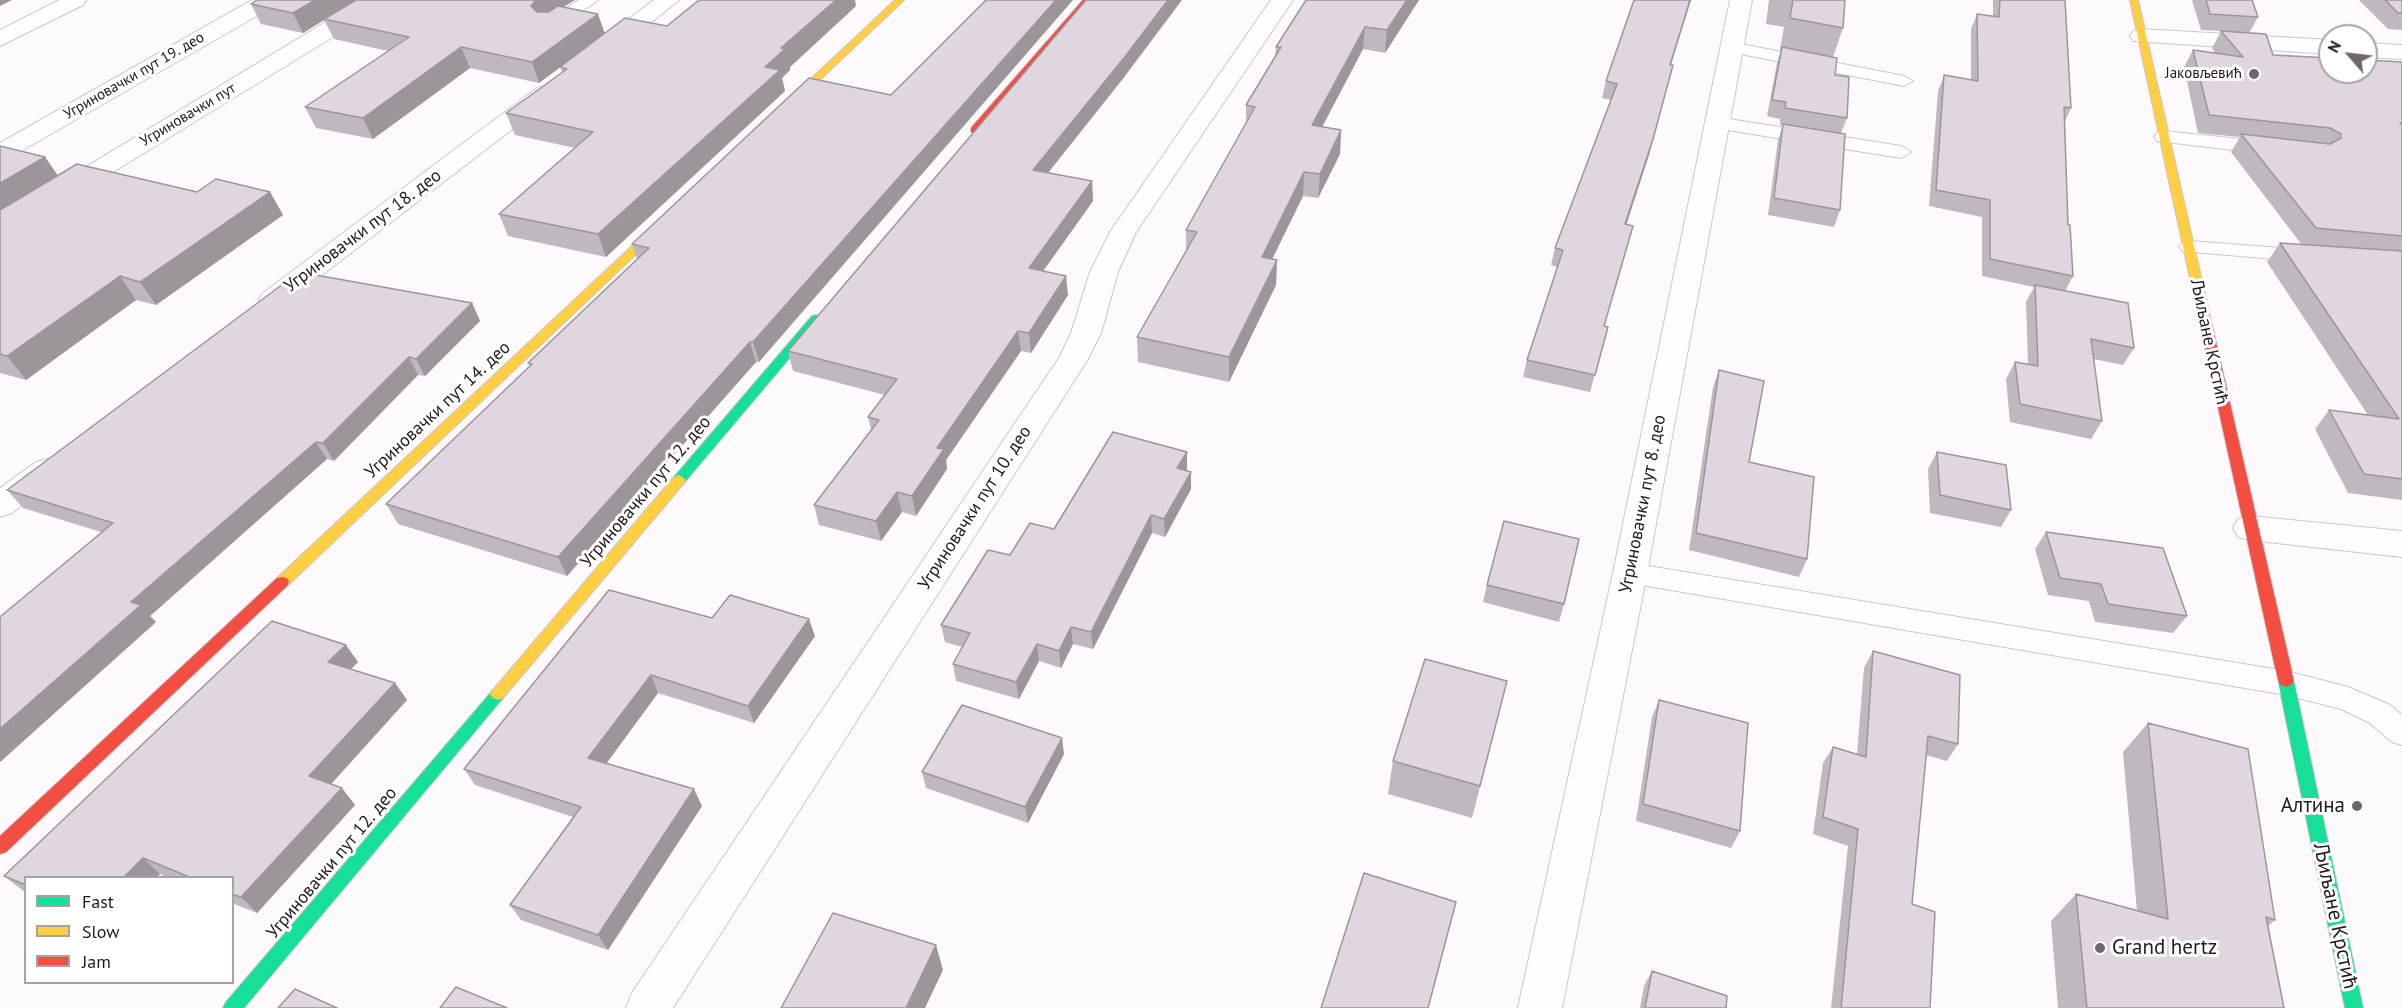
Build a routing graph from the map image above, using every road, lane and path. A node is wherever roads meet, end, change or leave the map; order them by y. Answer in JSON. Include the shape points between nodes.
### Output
{"nodes":[{"id":1,"x":75,"y":0,"type":"edge"},
{"id":2,"x":268,"y":0,"type":"edge"},
{"id":3,"x":377,"y":0,"type":"edge"},
{"id":4,"x":590,"y":0,"type":"edge"},
{"id":5,"x":668,"y":0,"type":"edge"},
{"id":6,"x":900,"y":0,"type":"edge"},
{"id":7,"x":1088,"y":0,"type":"edge"},
{"id":8,"x":1282,"y":0,"type":"edge"},
{"id":9,"x":1741,"y":0,"type":"edge"},
{"id":10,"x":2134,"y":0,"type":"edge"},
{"id":11,"x":550,"y":26,"type":"edge"},
{"id":12,"x":2141,"y":36,"type":"junction"},
{"id":13,"x":0,"y":39,"type":"edge"},
{"id":14,"x":2318,"y":46,"type":"edge"},
{"id":15,"x":1731,"y":47,"type":"junction"},
{"id":16,"x":2378,"y":51,"type":"edge"},
{"id":17,"x":2402,"y":52,"type":"edge"},
{"id":18,"x":1904,"y":81,"type":"dead end"},
{"id":19,"x":769,"y":123,"type":"edge"},
{"id":20,"x":1716,"y":123,"type":"junction"},
{"id":21,"x":2164,"y":137,"type":"junction"},
{"id":22,"x":969,"y":138,"type":"edge"},
{"id":23,"x":2283,"y":150,"type":"edge"},
{"id":24,"x":1900,"y":152,"type":"dead end"},
{"id":25,"x":0,"y":153,"type":"edge"},
{"id":26,"x":681,"y":206,"type":"edge"},
{"id":27,"x":0,"y":231,"type":"edge"},
{"id":28,"x":2189,"y":247,"type":"junction"},
{"id":29,"x":2330,"y":257,"type":"edge"},
{"id":30,"x":823,"y":310,"type":"edge"},
{"id":31,"x":249,"y":317,"type":"edge"},
{"id":32,"x":67,"y":455,"type":"edge"},
{"id":33,"x":0,"y":505,"type":"edge"},
{"id":34,"x":2250,"y":528,"type":"junction"},
{"id":35,"x":2402,"y":544,"type":"edge"},
{"id":36,"x":1630,"y":573,"type":"junction"},
{"id":37,"x":2286,"y":683,"type":"junction"},
{"id":38,"x":2402,"y":733,"type":"edge"},
{"id":39,"x":0,"y":847,"type":"edge"},
{"id":40,"x":232,"y":1008,"type":"edge"},
{"id":41,"x":648,"y":1008,"type":"edge"},
{"id":42,"x":1540,"y":1008,"type":"edge"},
{"id":43,"x":2354,"y":1008,"type":"edge"}],
"edges":[{"from":1,"to":13,"type":"street"},
{"from":2,"to":25,"type":"street","name":"Угриновачки пут 19. део"},
{"from":3,"to":27,"type":"street","name":"Угриновачки пут"},
{"from":4,"to":11,"type":"lane"},
{"from":5,"to":31,"type":"street","name":"Угриновачки пут 18. део"},
{"from":6,"to":19,"type":"street"},
{"from":7,"to":22,"type":"street"},
{"from":8,"to":41,"type":"street","name":"Угриновачки пут 10. део","via":[[1123,232],[1104,272],[1086,333],[1073,359]]},
{"from":9,"to":15,"type":"street","name":"Угриновачки пут 8. део"},
{"from":10,"to":12,"type":"street","name":"Љиљане Крстић"},
{"from":12,"to":14,"type":"street"},
{"from":12,"to":21,"type":"street","name":"Љиљане Крстић"},
{"from":15,"to":18,"type":"lane"},
{"from":15,"to":20,"type":"street","name":"Угриновачки пут 8. део"},
{"from":16,"to":17,"type":"street"},
{"from":20,"to":24,"type":"lane"},
{"from":20,"to":36,"type":"street","name":"Угриновачки пут 8. део"},
{"from":21,"to":23,"type":"lane"},
{"from":21,"to":28,"type":"street","name":"Љиљане Крстић"},
{"from":26,"to":39,"type":"street","name":"Угриновачки пут 14. део"},
{"from":28,"to":29,"type":"lane"},
{"from":28,"to":34,"type":"street","name":"Љиљане Крстић"},
{"from":30,"to":40,"type":"street","name":"Угриновачки пут 12. део"},
{"from":32,"to":33,"type":"street"},
{"from":34,"to":35,"type":"street"},
{"from":34,"to":37,"type":"street","name":"Љиљане Крстић"},
{"from":36,"to":37,"type":"lane"},
{"from":36,"to":42,"type":"street","name":"Угриновачки пут 8. део"},
{"from":37,"to":38,"type":"lane","via":[[2348,699],[2380,714]]},
{"from":37,"to":43,"type":"street","name":"Љиљане Крстић"}]}
